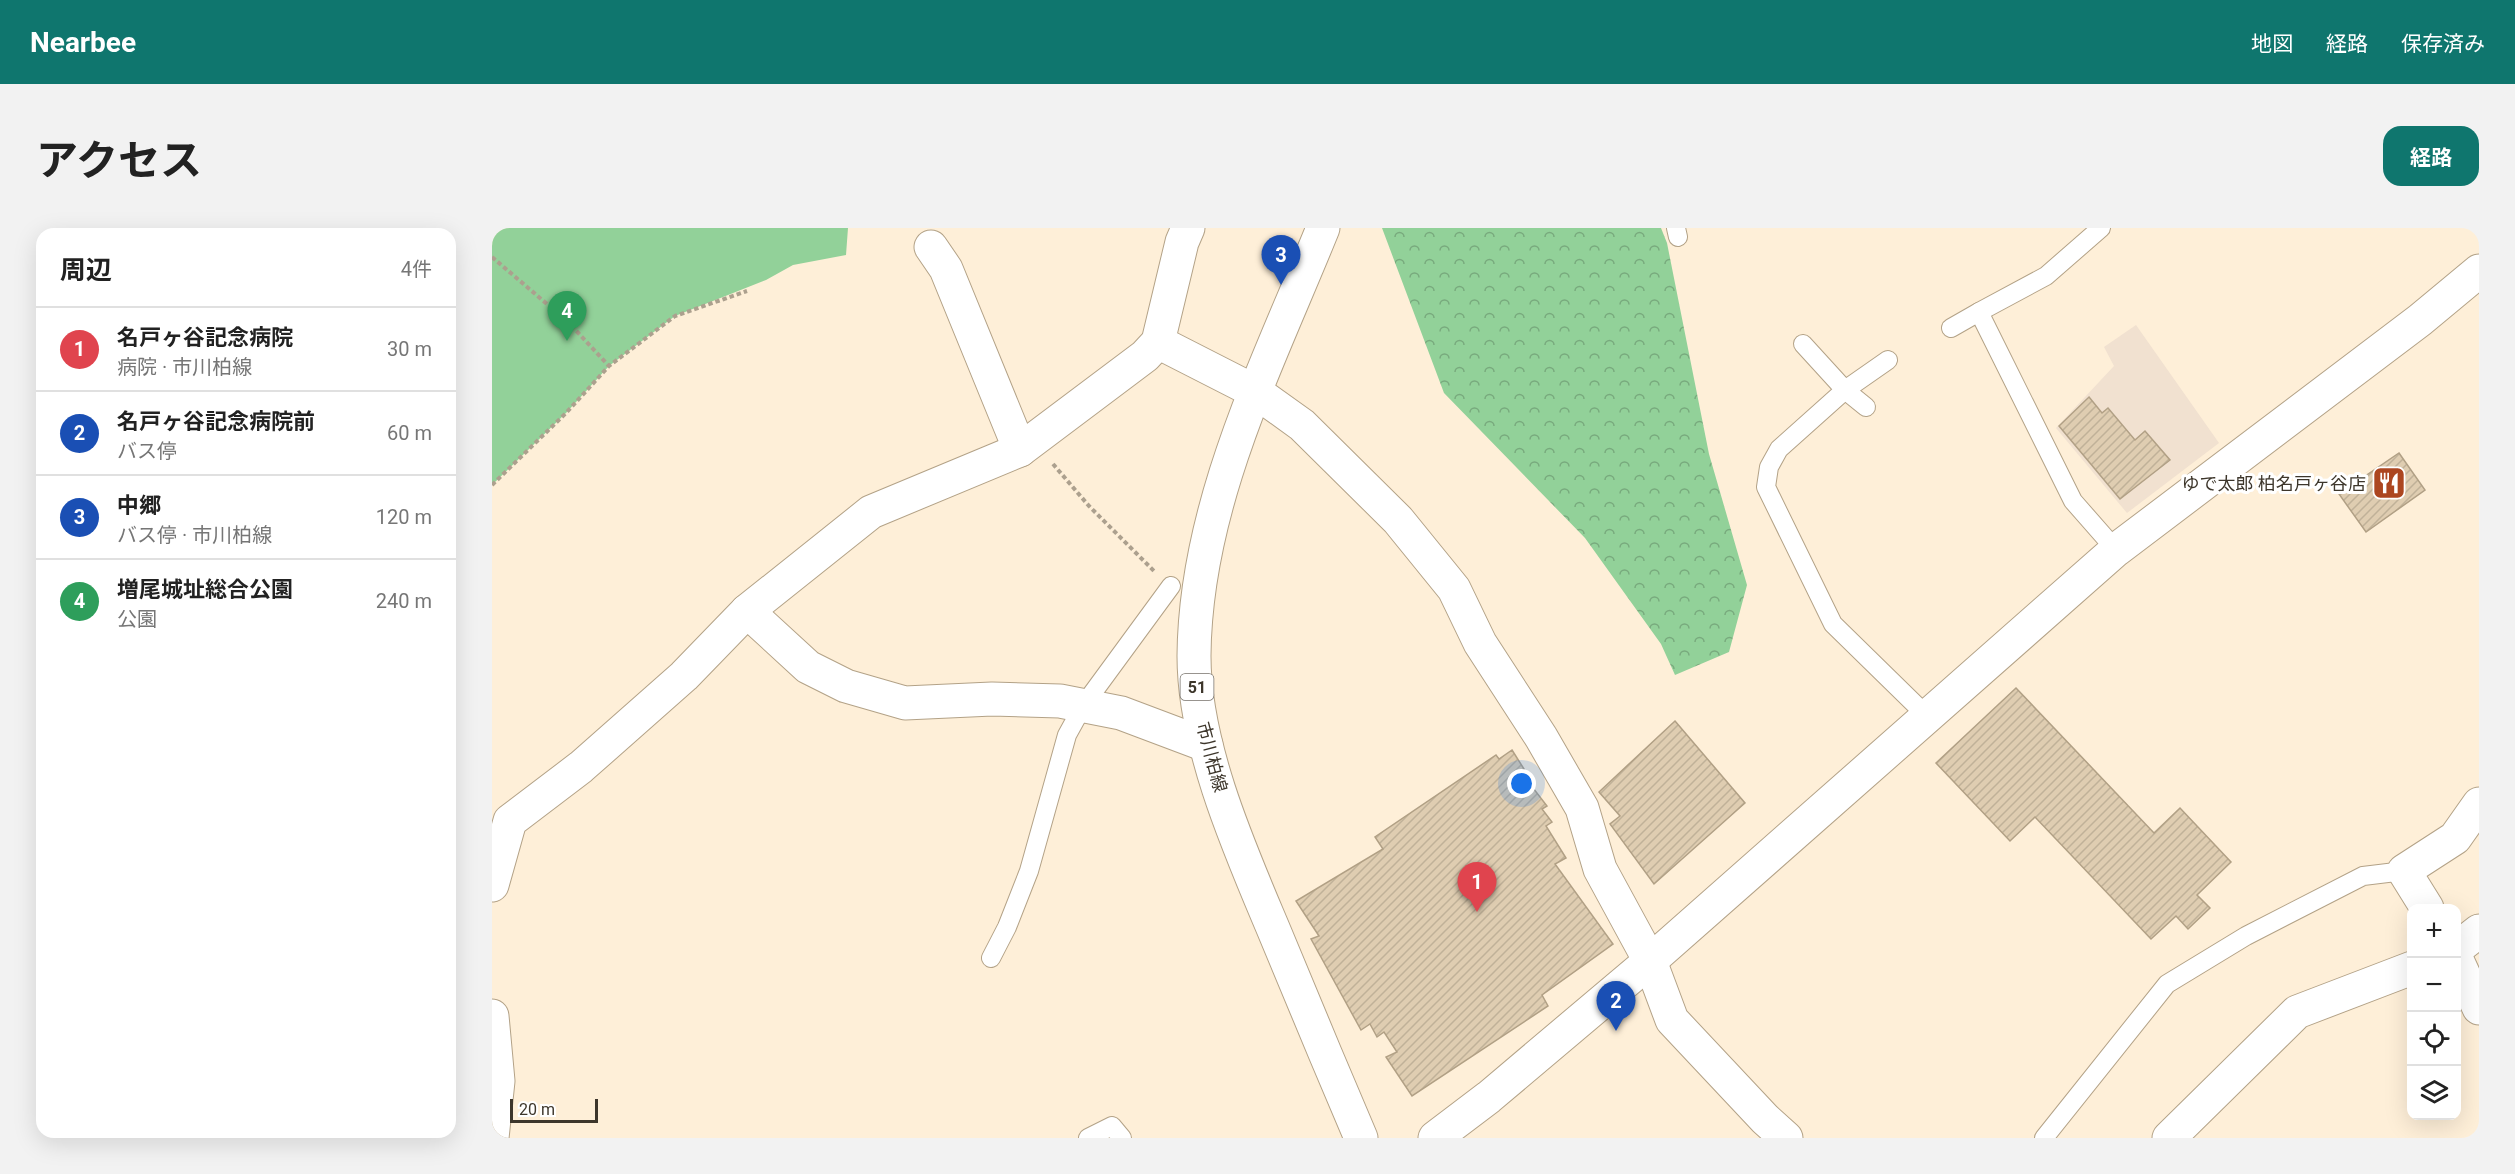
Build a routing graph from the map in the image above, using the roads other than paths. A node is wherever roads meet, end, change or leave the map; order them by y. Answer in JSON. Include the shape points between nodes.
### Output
{"nodes":[{"id":1,"x":1188,"y":228,"type":"edge"},
{"id":2,"x":1323,"y":228,"type":"edge"},
{"id":3,"x":2101,"y":228,"type":"edge"},
{"id":4,"x":931,"y":247,"type":"dead end"},
{"id":5,"x":2479,"y":271,"type":"edge"},
{"id":6,"x":1979,"y":312,"type":"junction"},
{"id":7,"x":1950,"y":328,"type":"dead end"},
{"id":8,"x":1158,"y":342,"type":"junction"},
{"id":9,"x":1803,"y":344,"type":"dead end"},
{"id":10,"x":1888,"y":360,"type":"dead end"},
{"id":11,"x":1845,"y":390,"type":"junction"},
{"id":12,"x":1256,"y":392,"type":"junction"},
{"id":13,"x":1866,"y":406,"type":"dead end"},
{"id":14,"x":1026,"y":445,"type":"junction"},
{"id":15,"x":2116,"y":550,"type":"junction"},
{"id":16,"x":1171,"y":586,"type":"road end"},
{"id":17,"x":747,"y":611,"type":"junction"},
{"id":18,"x":1083,"y":706,"type":"junction"},
{"id":19,"x":1927,"y":716,"type":"junction"},
{"id":20,"x":1206,"y":745,"type":"junction"},
{"id":21,"x":2479,"y":804,"type":"edge"},
{"id":22,"x":2404,"y":871,"type":"junction"},
{"id":23,"x":492,"y":885,"type":"edge"},
{"id":24,"x":2424,"y":904,"type":"edge"},
{"id":25,"x":2479,"y":931,"type":"edge"},
{"id":26,"x":2461,"y":946,"type":"edge"},
{"id":27,"x":991,"y":958,"type":"dead end"},
{"id":28,"x":1650,"y":961,"type":"junction"},
{"id":29,"x":2461,"y":967,"type":"edge"},
{"id":30,"x":2407,"y":970,"type":"edge"},
{"id":31,"x":2479,"y":1008,"type":"edge"},
{"id":32,"x":492,"y":1016,"type":"edge"},
{"id":33,"x":492,"y":1138,"type":"edge"},
{"id":34,"x":1088,"y":1138,"type":"edge"},
{"id":35,"x":1122,"y":1138,"type":"edge"},
{"id":36,"x":1361,"y":1138,"type":"edge"},
{"id":37,"x":1435,"y":1138,"type":"edge"},
{"id":38,"x":1786,"y":1138,"type":"edge"},
{"id":39,"x":2044,"y":1138,"type":"edge"},
{"id":40,"x":2169,"y":1138,"type":"edge"}],
"edges":[{"from":1,"to":8,"type":"street"},
{"from":2,"to":12,"type":"street","name":"市川柏線","number":"51"},
{"from":3,"to":6,"type":"lane","via":[[2046,276]]},
{"from":4,"to":14,"type":"street","via":[[946,269]]},
{"from":5,"to":15,"type":"street"},
{"from":6,"to":7,"type":"lane"},
{"from":6,"to":15,"type":"lane","via":[[2073,501]]},
{"from":8,"to":12,"type":"street"},
{"from":8,"to":14,"type":"street","via":[[1145,356]]},
{"from":9,"to":11,"type":"lane"},
{"from":10,"to":11,"type":"lane"},
{"from":11,"to":13,"type":"lane"},
{"from":11,"to":19,"type":"lane","via":[[1779,449],[1769,466],[1766,487],[1833,624]]},
{"from":12,"to":20,"type":"street","name":"市川柏線","number":"51","via":[[1220,490],[1198,605],[1194,656]]},
{"from":12,"to":28,"type":"street","via":[[1302,425],[1350,472],[1398,520],[1454,589],[1480,643],[1582,808],[1600,870]]},
{"from":14,"to":17,"type":"street","via":[[871,512]]},
{"from":15,"to":19,"type":"street"},
{"from":16,"to":18,"type":"lane"},
{"from":17,"to":18,"type":"street","via":[[808,667],[846,686],[905,703],[992,699],[1060,701]]},
{"from":17,"to":23,"type":"street","via":[[684,676],[581,767],[510,821]]},
{"from":18,"to":20,"type":"street","via":[[1120,713]]},
{"from":18,"to":27,"type":"lane","via":[[1067,735],[1029,871]]},
{"from":19,"to":28,"type":"street"},
{"from":20,"to":36,"type":"street","name":"市川柏線","number":"51","via":[[1234,832]]},
{"from":21,"to":22,"type":"street","via":[[2455,838]]},
{"from":22,"to":24,"type":"street"},
{"from":22,"to":39,"type":"lane","via":[[2363,876],[2246,936],[2167,984]]},
{"from":25,"to":26,"type":"street"},
{"from":28,"to":37,"type":"street"},
{"from":28,"to":38,"type":"street","via":[[1672,1020]]},
{"from":29,"to":31,"type":"street"},
{"from":30,"to":40,"type":"street","via":[[2297,1012]]},
{"from":32,"to":33,"type":"street","via":[[498,1081]]},
{"from":34,"to":35,"type":"lane","via":[[1112,1126]]}]}
